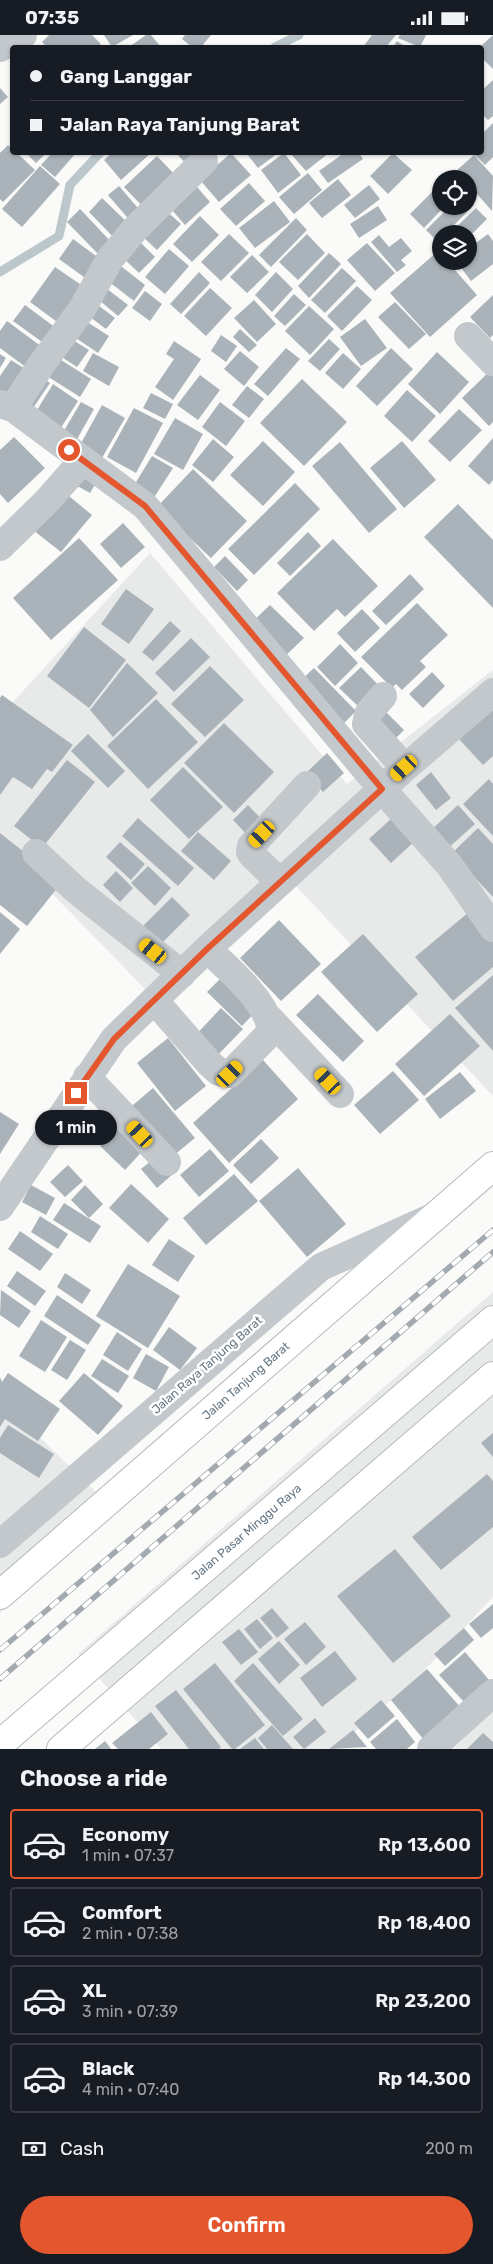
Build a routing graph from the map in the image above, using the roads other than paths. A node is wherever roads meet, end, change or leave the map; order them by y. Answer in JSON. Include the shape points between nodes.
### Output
{"nodes":[{"id":1,"x":23,"y":35,"type":"edge"},
{"id":2,"x":0,"y":48,"type":"edge"},
{"id":3,"x":204,"y":161,"type":"dead end"},
{"id":4,"x":468,"y":336,"type":"dead end"},
{"id":5,"x":493,"y":362,"type":"edge"},
{"id":6,"x":7,"y":406,"type":"edge"},
{"id":7,"x":83,"y":460,"type":"junction"},
{"id":8,"x":0,"y":547,"type":"edge"},
{"id":9,"x":493,"y":692,"type":"edge"},
{"id":10,"x":383,"y":696,"type":"dead end"},
{"id":11,"x":404,"y":768,"type":"junction"},
{"id":12,"x":307,"y":785,"type":"dead end"},
{"id":13,"x":382,"y":789,"type":"junction"},
{"id":14,"x":36,"y":853,"type":"dead end"},
{"id":15,"x":280,"y":882,"type":"junction"},
{"id":16,"x":493,"y":928,"type":"edge"},
{"id":17,"x":207,"y":949,"type":"junction"},
{"id":18,"x":182,"y":974,"type":"junction"},
{"id":19,"x":154,"y":1000,"type":"junction"},
{"id":20,"x":270,"y":1019,"type":"junction"},
{"id":21,"x":87,"y":1077,"type":"junction"},
{"id":22,"x":340,"y":1094,"type":"dead end"},
{"id":23,"x":167,"y":1163,"type":"dead end"},
{"id":24,"x":493,"y":1166,"type":"edge"},
{"id":25,"x":0,"y":1207,"type":"edge"},
{"id":26,"x":434,"y":1217,"type":"junction"},
{"id":27,"x":493,"y":1320,"type":"edge"},
{"id":28,"x":493,"y":1375,"type":"edge"},
{"id":29,"x":0,"y":1544,"type":"edge"},
{"id":30,"x":0,"y":1595,"type":"edge"},
{"id":31,"x":493,"y":1693,"type":"edge"},
{"id":32,"x":0,"y":1744,"type":"edge"},
{"id":33,"x":61,"y":1749,"type":"edge"},
{"id":34,"x":431,"y":1749,"type":"edge"}],
"edges":[{"from":1,"to":2,"type":"street"},
{"from":3,"to":6,"type":"street","via":[[136,228],[110,259],[82,309]]},
{"from":4,"to":5,"type":"street"},
{"from":6,"to":7,"type":"street"},
{"from":7,"to":8,"type":"street"},
{"from":7,"to":13,"type":"street","via":[[145,506]]},
{"from":9,"to":11,"type":"street"},
{"from":10,"to":11,"type":"street","via":[[369,712],[366,724]]},
{"from":11,"to":13,"type":"street"},
{"from":12,"to":15,"type":"street","via":[[251,846],[253,856]]},
{"from":13,"to":15,"type":"street"},
{"from":13,"to":16,"type":"street","via":[[450,866]]},
{"from":14,"to":18,"type":"street","via":[[76,890]]},
{"from":15,"to":17,"type":"street"},
{"from":17,"to":18,"type":"street"},
{"from":17,"to":20,"type":"street","via":[[228,967]]},
{"from":18,"to":19,"type":"street"},
{"from":19,"to":20,"type":"street","via":[[209,1063],[225,1074],[230,1074],[270,1033]]},
{"from":19,"to":21,"type":"street","via":[[114,1039]]},
{"from":20,"to":22,"type":"street"},
{"from":21,"to":23,"type":"street"},
{"from":21,"to":25,"type":"street"},
{"from":24,"to":26,"type":"main road","name":"Jalan Tanjung Barat"},
{"from":26,"to":29,"type":"street","name":"Jalan Raya Tanjung Barat","via":[[322,1267]]},
{"from":26,"to":30,"type":"main road","name":"Jalan Tanjung Barat"},
{"from":27,"to":32,"type":"main road","name":"Jalan Pasar Minggu Raya"},
{"from":28,"to":33,"type":"main road"},
{"from":31,"to":34,"type":"street"}]}
